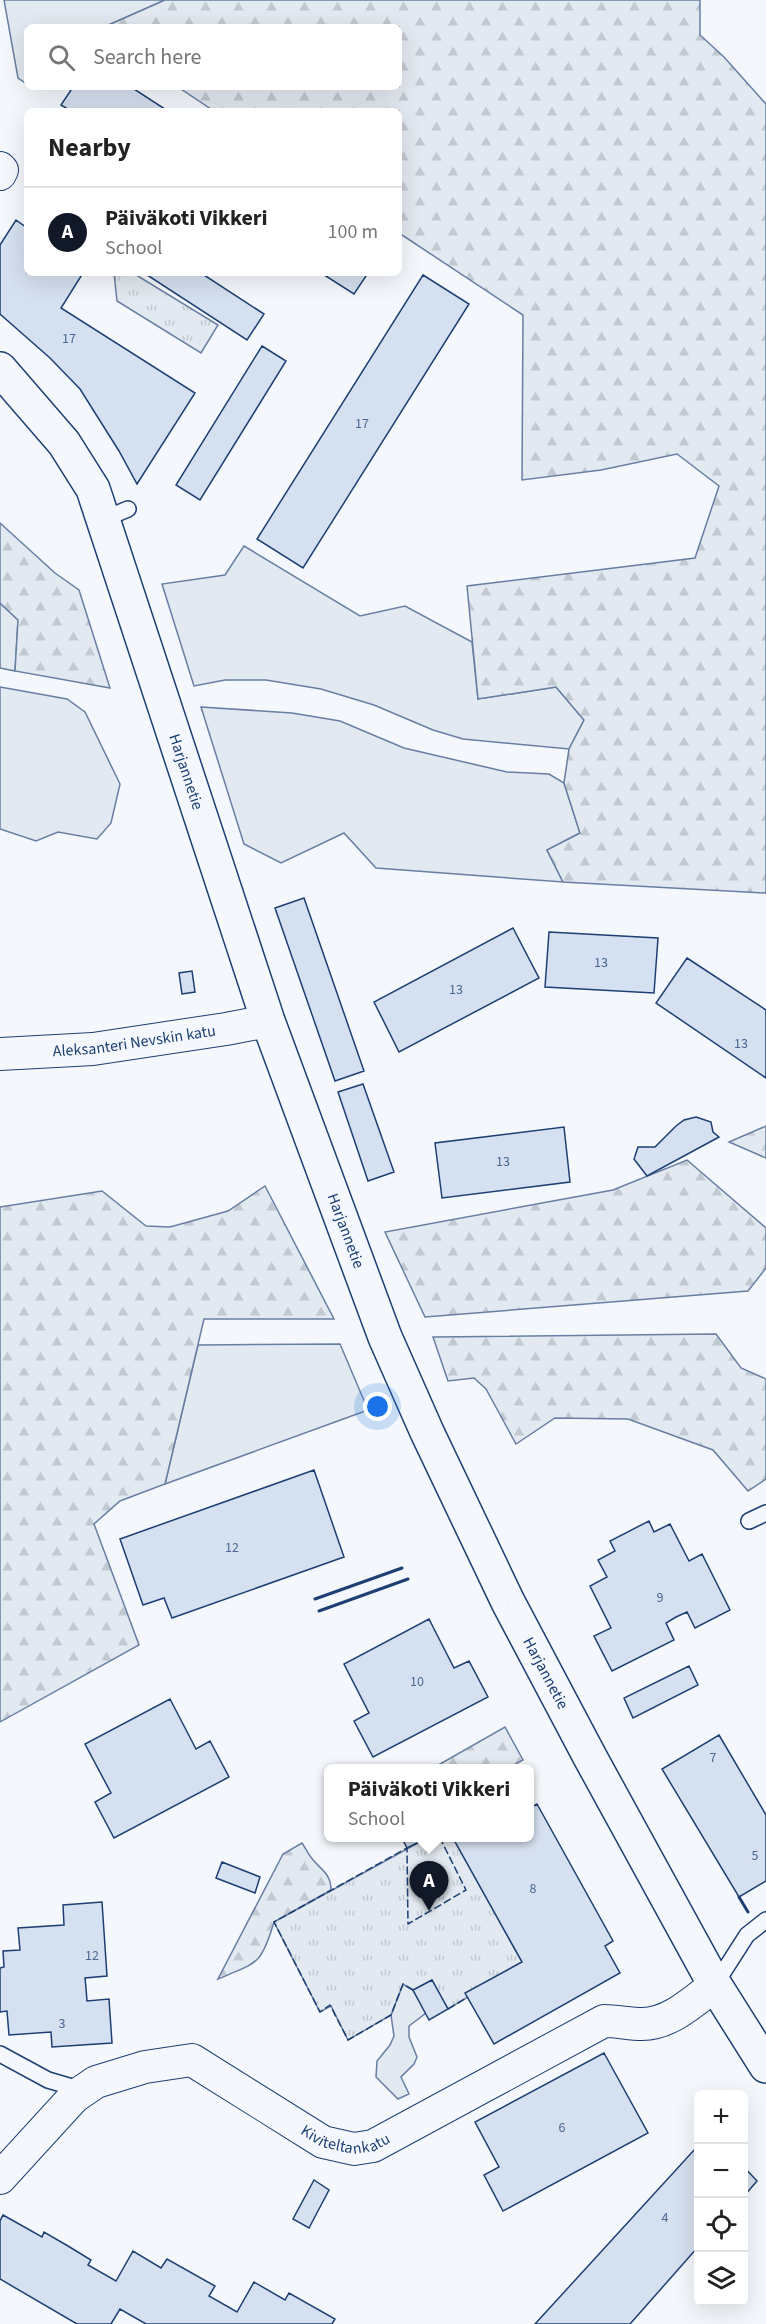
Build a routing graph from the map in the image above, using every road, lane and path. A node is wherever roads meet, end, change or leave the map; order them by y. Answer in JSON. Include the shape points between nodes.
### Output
{"nodes":[{"id":1,"x":0,"y":168,"type":"edge"},
{"id":2,"x":0,"y":174,"type":"edge"},
{"id":3,"x":0,"y":369,"type":"edge"},
{"id":4,"x":268,"y":1021,"type":"junction"},
{"id":5,"x":0,"y":1054,"type":"edge"},
{"id":6,"x":766,"y":1513,"type":"edge"},
{"id":7,"x":748,"y":1521,"type":"dead end"},
{"id":8,"x":766,"y":1920,"type":"edge"},
{"id":9,"x":715,"y":1985,"type":"junction"},
{"id":10,"x":0,"y":2054,"type":"edge"},
{"id":11,"x":766,"y":2066,"type":"edge"},
{"id":12,"x":83,"y":2091,"type":"junction"},
{"id":13,"x":0,"y":2178,"type":"edge"}],
"edges":[{"from":1,"to":2,"type":"street"},
{"from":3,"to":4,"type":"street","name":"Harjannetie","via":[[64,443],[93,489],[116,514],[114,549]]},
{"from":4,"to":5,"type":"street","name":"Aleksanteri Nevskin katu","via":[[93,1049]]},
{"from":4,"to":9,"type":"street","name":"Harjannetie","via":[[385,1337],[427,1432],[508,1602]]},
{"from":6,"to":7,"type":"lane"},
{"from":8,"to":9,"type":"lane","via":[[747,1935]]},
{"from":9,"to":11,"type":"street","name":"Harjannetie"},
{"from":9,"to":12,"type":"street","name":"Kiviteltankatu","via":[[663,2020],[643,2024],[604,2021],[373,2146],[354,2149],[323,2142],[192,2060],[145,2067],[96,2082]]},
{"from":10,"to":12,"type":"lane","via":[[48,2080]]},
{"from":12,"to":13,"type":"street","name":"Kiviteltankatu"}]}
